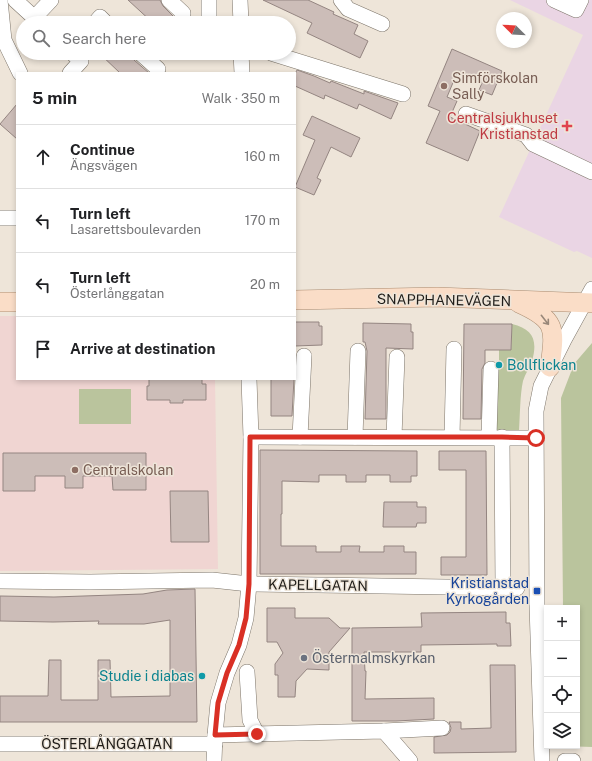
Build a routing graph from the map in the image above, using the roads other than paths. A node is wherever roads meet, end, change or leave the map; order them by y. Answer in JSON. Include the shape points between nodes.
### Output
{"nodes":[{"id":1,"x":0,"y":0,"type":"edge"},
{"id":2,"x":15,"y":0,"type":"edge"},
{"id":3,"x":51,"y":0,"type":"edge"},
{"id":4,"x":169,"y":0,"type":"edge"},
{"id":5,"x":209,"y":0,"type":"edge"},
{"id":6,"x":240,"y":0,"type":"edge"},
{"id":7,"x":341,"y":0,"type":"edge"},
{"id":8,"x":554,"y":0,"type":"edge"},
{"id":9,"x":580,"y":0,"type":"edge"},
{"id":10,"x":33,"y":16,"type":"edge"},
{"id":11,"x":40,"y":16,"type":"edge"},
{"id":12,"x":183,"y":16,"type":"edge"},
{"id":13,"x":209,"y":16,"type":"edge"},
{"id":14,"x":241,"y":16,"type":"edge"},
{"id":15,"x":382,"y":24,"type":"dead end"},
{"id":16,"x":0,"y":59,"type":"edge"},
{"id":17,"x":79,"y":60,"type":"edge"},
{"id":18,"x":148,"y":60,"type":"edge"},
{"id":19,"x":241,"y":60,"type":"edge"},
{"id":20,"x":294,"y":60,"type":"edge"},
{"id":21,"x":158,"y":69,"type":"dead end"},
{"id":22,"x":17,"y":72,"type":"edge"},
{"id":23,"x":18,"y":72,"type":"edge"},
{"id":24,"x":71,"y":72,"type":"edge"},
{"id":25,"x":242,"y":72,"type":"edge"},
{"id":26,"x":403,"y":94,"type":"dead end"},
{"id":27,"x":466,"y":114,"type":"dead end"},
{"id":28,"x":592,"y":172,"type":"edge"},
{"id":29,"x":0,"y":218,"type":"edge"},
{"id":30,"x":16,"y":218,"type":"edge"},
{"id":31,"x":589,"y":298,"type":"edge"},
{"id":32,"x":296,"y":300,"type":"edge"},
{"id":33,"x":512,"y":300,"type":"junction"},
{"id":34,"x":0,"y":302,"type":"edge"},
{"id":35,"x":16,"y":302,"type":"edge"},
{"id":36,"x":454,"y":350,"type":"dead end"},
{"id":37,"x":358,"y":351,"type":"dead end"},
{"id":38,"x":304,"y":356,"type":"dead end"},
{"id":39,"x":397,"y":358,"type":"dead end"},
{"id":40,"x":550,"y":367,"type":"junction"},
{"id":41,"x":491,"y":369,"type":"dead end"},
{"id":42,"x":249,"y":380,"type":"edge"},
{"id":43,"x":250,"y":437,"type":"junction"},
{"id":44,"x":300,"y":437,"type":"junction"},
{"id":45,"x":354,"y":437,"type":"junction"},
{"id":46,"x":394,"y":437,"type":"junction"},
{"id":47,"x":452,"y":437,"type":"junction"},
{"id":48,"x":495,"y":437,"type":"junction"},
{"id":49,"x":536,"y":438,"type":"junction"},
{"id":50,"x":0,"y":581,"type":"edge"},
{"id":51,"x":249,"y":584,"type":"junction"},
{"id":52,"x":248,"y":672,"type":"dead end"},
{"id":53,"x":442,"y":728,"type":"dead end"},
{"id":54,"x":384,"y":731,"type":"junction"},
{"id":55,"x":257,"y":734,"type":"junction"},
{"id":56,"x":215,"y":740,"type":"junction"},
{"id":57,"x":0,"y":744,"type":"edge"},
{"id":58,"x":214,"y":761,"type":"edge"},
{"id":59,"x":410,"y":761,"type":"edge"},
{"id":60,"x":542,"y":761,"type":"edge"},
{"id":61,"x":565,"y":761,"type":"edge"},
{"id":62,"x":573,"y":761,"type":"edge"}],
"edges":[{"from":1,"to":23,"type":"street","via":[[4,40]]},
{"from":2,"to":10,"type":"street"},
{"from":3,"to":11,"type":"street"},
{"from":4,"to":12,"type":"street","via":[[183,13]]},
{"from":5,"to":13,"type":"street"},
{"from":6,"to":14,"type":"street"},
{"from":7,"to":15,"type":"street","via":[[348,9]]},
{"from":8,"to":9,"type":"street","via":[[576,10]]},
{"from":16,"to":22,"type":"street"},
{"from":17,"to":24,"type":"street"},
{"from":18,"to":21,"type":"street"},
{"from":19,"to":25,"type":"street"},
{"from":20,"to":26,"type":"street"},
{"from":27,"to":28,"type":"street","via":[[526,135],[533,144]]},
{"from":29,"to":30,"type":"street"},
{"from":31,"to":33,"type":"main road","name":"SNAPPHANEVÄGEN"},
{"from":31,"to":40,"type":"street"},
{"from":32,"to":33,"type":"main road","name":"SNAPPHANEVÄGEN","via":[[437,297]]},
{"from":33,"to":40,"type":"main road","one_way":true,"via":[[535,310],[549,323],[553,334]]},
{"from":34,"to":35,"type":"main road"},
{"from":36,"to":47,"type":"street"},
{"from":37,"to":45,"type":"street"},
{"from":38,"to":44,"type":"street"},
{"from":39,"to":46,"type":"street"},
{"from":40,"to":49,"type":"street","via":[[541,386],[536,411]]},
{"from":41,"to":48,"type":"street"},
{"from":42,"to":43,"type":"street"},
{"from":43,"to":44,"type":"street"},
{"from":43,"to":51,"type":"street"},
{"from":44,"to":45,"type":"street"},
{"from":45,"to":46,"type":"street"},
{"from":46,"to":47,"type":"street"},
{"from":47,"to":48,"type":"street"},
{"from":48,"to":49,"type":"street"},
{"from":48,"to":51,"type":"street","name":"KAPELLGATAN","via":[[510,588]]},
{"from":49,"to":60,"type":"street","via":[[537,605]]},
{"from":50,"to":51,"type":"street","name":"KAPELLGATAN","via":[[212,580]]},
{"from":51,"to":56,"type":"street","via":[[246,618],[239,645],[218,703]]},
{"from":52,"to":55,"type":"street","via":[[250,720]]},
{"from":53,"to":54,"type":"street","name":"ÖSTERLÅNGGATAN"},
{"from":54,"to":55,"type":"street","name":"ÖSTERLÅNGGATAN"},
{"from":54,"to":59,"type":"street"},
{"from":55,"to":56,"type":"street","name":"ÖSTERLÅNGGATAN"},
{"from":56,"to":57,"type":"street","name":"ÖSTERLÅNGGATAN"},
{"from":56,"to":58,"type":"street"},
{"from":61,"to":62,"type":"street"}]}
